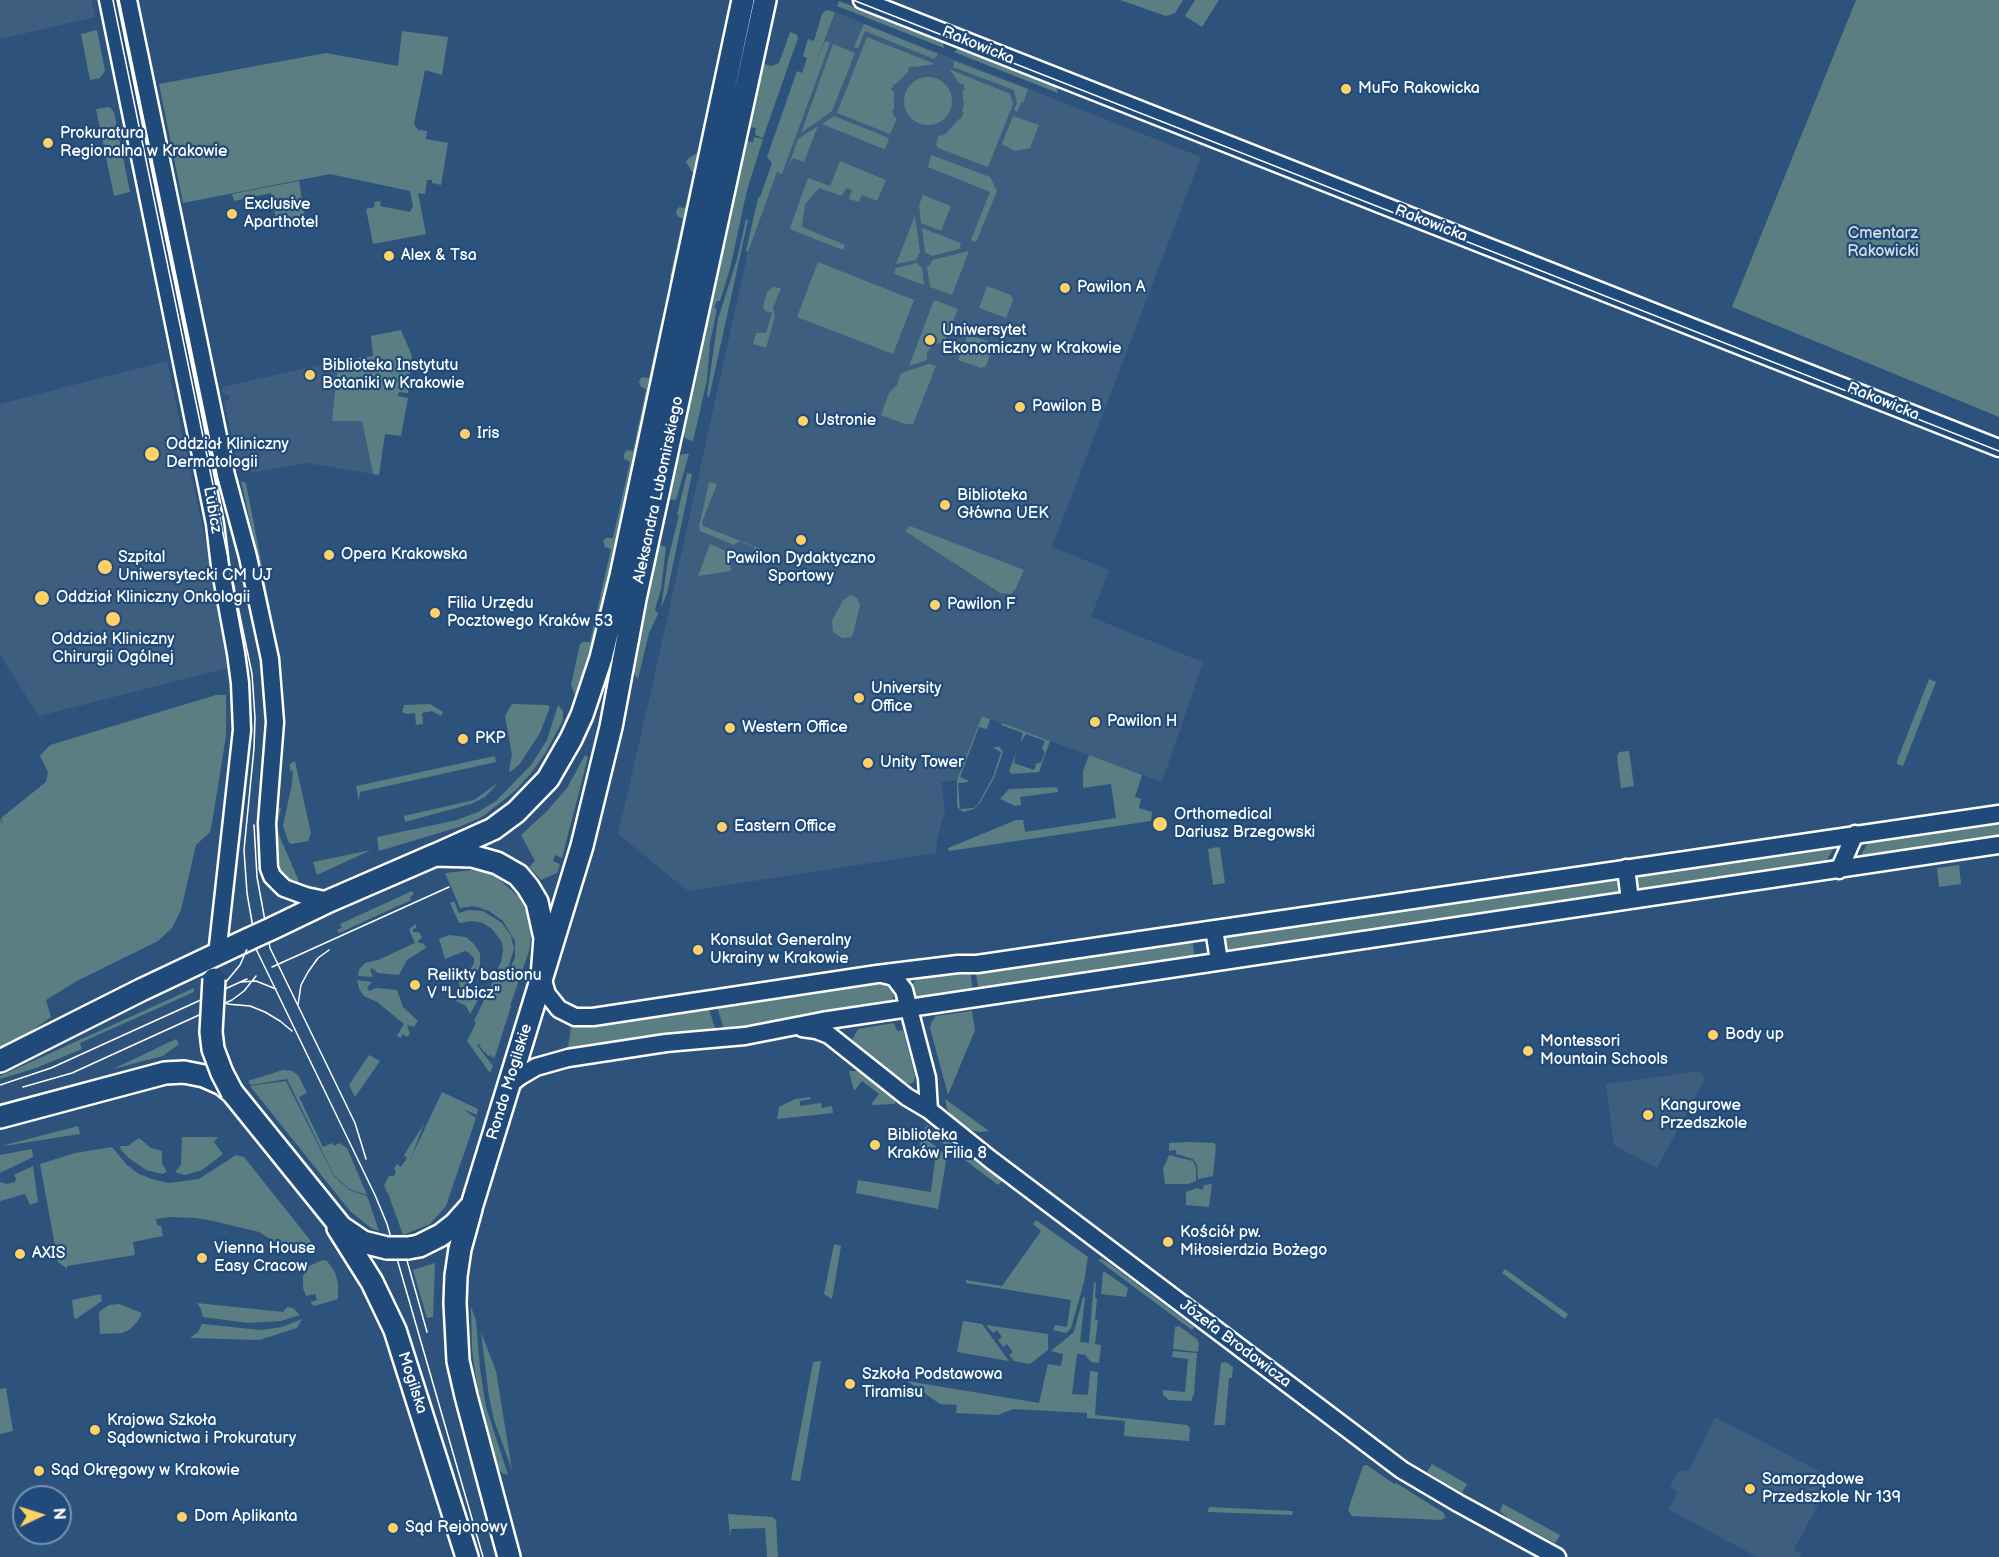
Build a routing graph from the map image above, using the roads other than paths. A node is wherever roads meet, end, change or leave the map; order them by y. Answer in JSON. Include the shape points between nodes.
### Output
{"nodes":[{"id":1,"x":108,"y":0,"type":"edge"},
{"id":2,"x":128,"y":0,"type":"edge"},
{"id":3,"x":743,"y":0,"type":"edge"},
{"id":4,"x":765,"y":0,"type":"edge"},
{"id":5,"x":862,"y":0,"type":"edge"},
{"id":6,"x":1999,"y":448,"type":"edge"},
{"id":7,"x":1999,"y":813,"type":"edge"},
{"id":8,"x":1855,"y":834,"type":"junction"},
{"id":9,"x":1999,"y":845,"type":"edge"},
{"id":10,"x":435,"y":855,"type":"junction"},
{"id":11,"x":1626,"y":868,"type":"junction"},
{"id":12,"x":1839,"y":870,"type":"junction"},
{"id":13,"x":1630,"y":900,"type":"junction"},
{"id":14,"x":329,"y":901,"type":"junction"},
{"id":15,"x":1214,"y":929,"type":"junction"},
{"id":16,"x":217,"y":955,"type":"junction"},
{"id":17,"x":1218,"y":961,"type":"junction"},
{"id":18,"x":877,"y":975,"type":"junction"},
{"id":19,"x":542,"y":976,"type":"junction"},
{"id":20,"x":909,"y":1008,"type":"junction"},
{"id":21,"x":792,"y":1027,"type":"junction"},
{"id":22,"x":0,"y":1061,"type":"edge"},
{"id":23,"x":508,"y":1086,"type":"junction"},
{"id":24,"x":232,"y":1092,"type":"junction"},
{"id":25,"x":929,"y":1110,"type":"junction"},
{"id":26,"x":0,"y":1116,"type":"edge"},
{"id":27,"x":472,"y":1205,"type":"junction"},
{"id":28,"x":334,"y":1220,"type":"junction"},
{"id":29,"x":467,"y":1557,"type":"edge"},
{"id":30,"x":509,"y":1557,"type":"edge"},
{"id":31,"x":1557,"y":1557,"type":"edge"}],
"edges":[{"from":1,"to":16,"type":"street","name":"Lubicz","via":[[210,501],[240,683],[242,730]]},
{"from":2,"to":14,"type":"street","name":"Lubicz","via":[[226,475],[270,659],[275,722],[267,824],[269,868],[284,888]]},
{"from":3,"to":10,"type":"main road","name":"Aleksandra Lubomirskiego","via":[[611,617],[582,715],[548,779],[516,812],[493,829]]},
{"from":4,"to":19,"type":"main road","name":"Aleksandra Lubomirskiego","via":[[610,728],[582,846]]},
{"from":5,"to":6,"type":"street","name":"Rakowicka"},
{"from":7,"to":8,"type":"street"},
{"from":8,"to":11,"type":"street"},
{"from":8,"to":12,"type":"street"},
{"from":9,"to":12,"type":"street"},
{"from":10,"to":14,"type":"main road","name":"Rondo Mogilskie"},
{"from":10,"to":19,"type":"main road","name":"Rondo Mogilskie","via":[[463,854],[489,860],[524,881],[537,902],[544,927]]},
{"from":11,"to":13,"type":"street"},
{"from":11,"to":15,"type":"street"},
{"from":12,"to":13,"type":"street"},
{"from":13,"to":17,"type":"street"},
{"from":14,"to":16,"type":"main road","name":"Rondo Mogilskie","bridge":true},
{"from":15,"to":17,"type":"street"},
{"from":15,"to":18,"type":"street"},
{"from":16,"to":22,"type":"main road"},
{"from":16,"to":24,"type":"main road","name":"Rondo Mogilskie","bridge":true,"via":[[211,1032],[213,1049]]},
{"from":17,"to":20,"type":"street"},
{"from":18,"to":19,"type":"street","via":[[592,1017],[562,1012],[545,990]]},
{"from":18,"to":20,"type":"street","via":[[897,979]]},
{"from":19,"to":23,"type":"main road","name":"Rondo Mogilskie"},
{"from":20,"to":21,"type":"street"},
{"from":20,"to":25,"type":"street","via":[[927,1078]]},
{"from":21,"to":23,"type":"street","via":[[568,1058],[536,1067]]},
{"from":21,"to":25,"type":"street","name":"Józefa Brodowicza","via":[[829,1035]]},
{"from":23,"to":27,"type":"main road","name":"Rondo Mogilskie"},
{"from":24,"to":26,"type":"main road","via":[[204,1076],[178,1072]]},
{"from":24,"to":28,"type":"main road","name":"Rondo Mogilskie"},
{"from":25,"to":31,"type":"street","name":"Józefa Brodowicza","via":[[1394,1464]]},
{"from":27,"to":28,"type":"main road","name":"Rondo Mogilskie","via":[[441,1235],[419,1246],[374,1246]]},
{"from":27,"to":30,"type":"main road","via":[[456,1276],[458,1361]]},
{"from":28,"to":29,"type":"main road","name":"Mogilska","via":[[372,1282],[395,1330]]}]}
